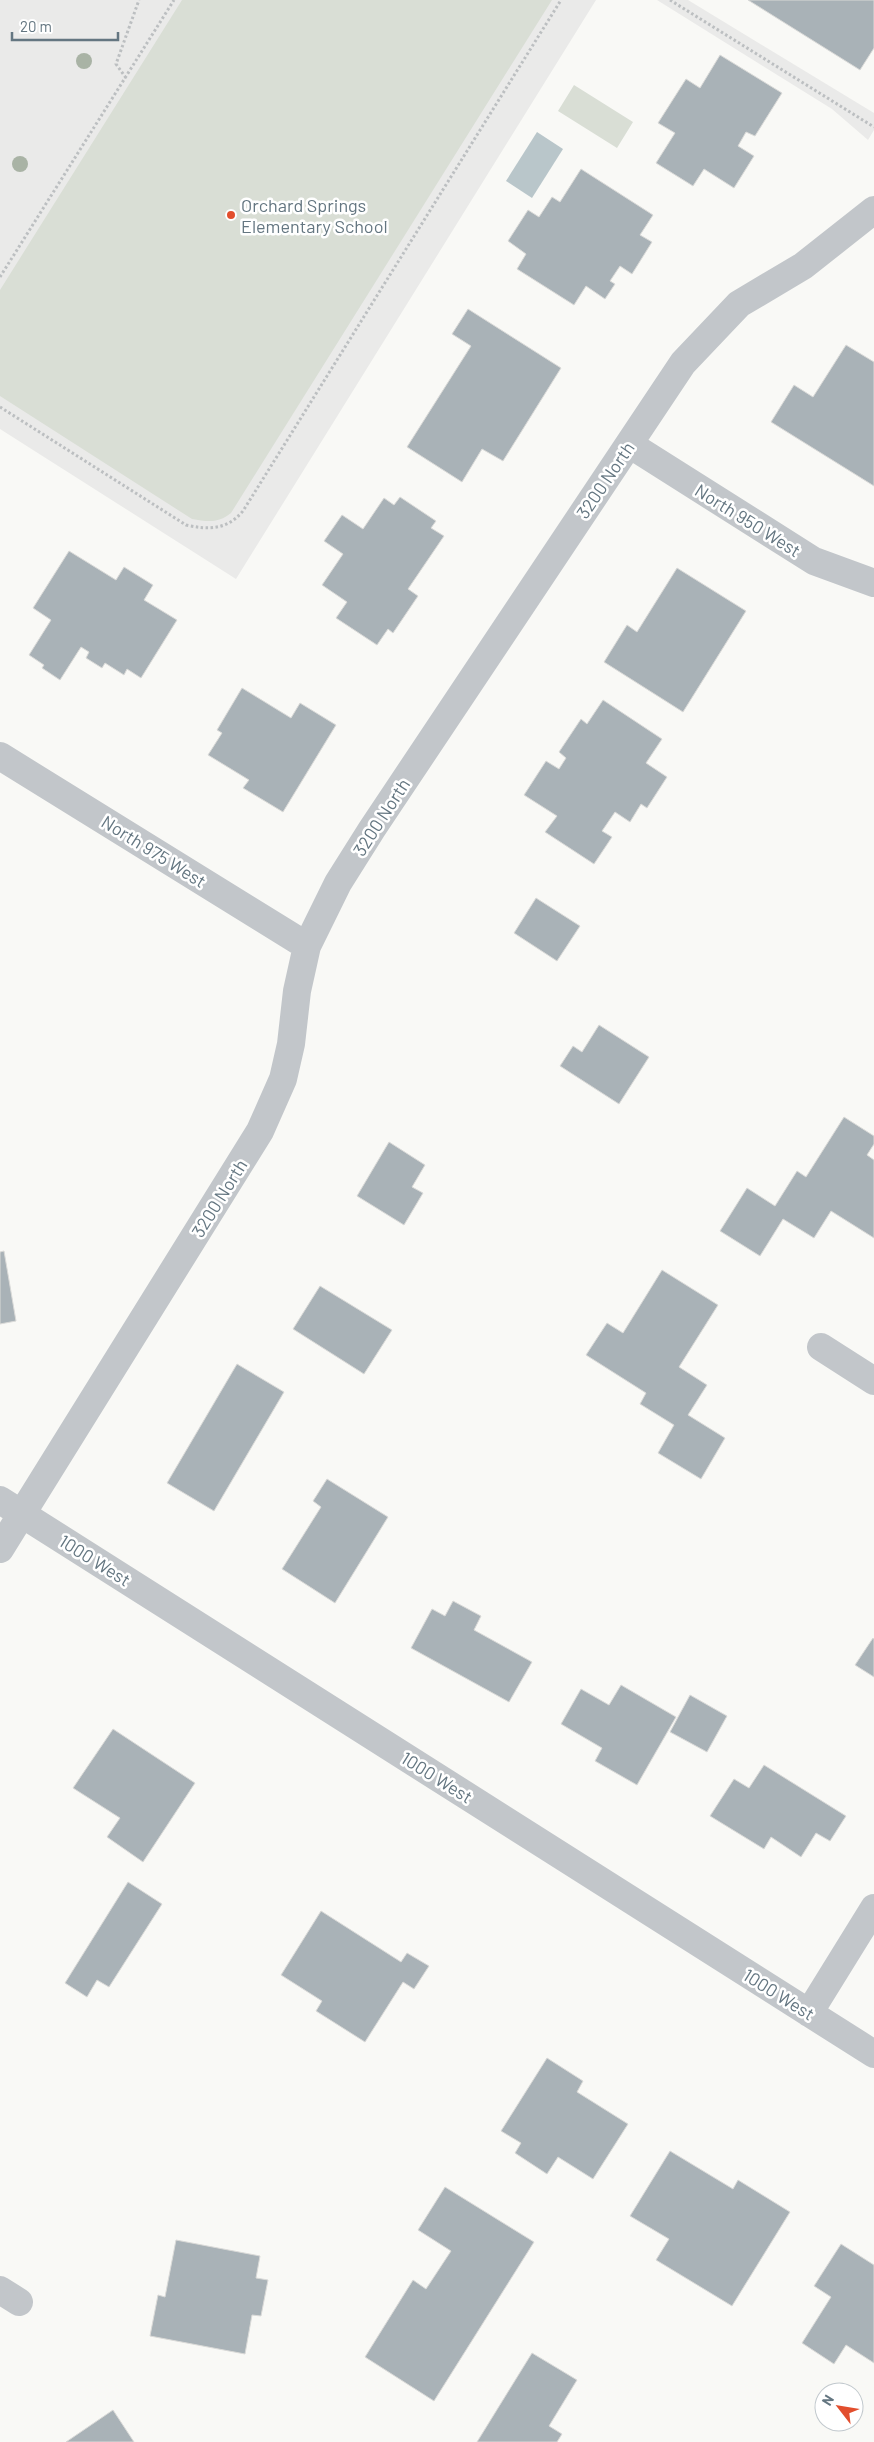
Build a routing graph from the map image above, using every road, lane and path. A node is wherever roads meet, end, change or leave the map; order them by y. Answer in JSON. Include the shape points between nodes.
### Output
{"nodes":[{"id":1,"x":140,"y":0,"type":"edge"},
{"id":2,"x":174,"y":0,"type":"edge"},
{"id":3,"x":561,"y":0,"type":"edge"},
{"id":4,"x":670,"y":0,"type":"edge"},
{"id":5,"x":126,"y":78,"type":"junction"},
{"id":6,"x":874,"y":127,"type":"edge"},
{"id":7,"x":874,"y":210,"type":"edge"},
{"id":8,"x":0,"y":278,"type":"edge"},
{"id":9,"x":0,"y":407,"type":"edge"},
{"id":10,"x":629,"y":444,"type":"junction"},
{"id":11,"x":874,"y":583,"type":"edge"},
{"id":12,"x":0,"y":756,"type":"edge"},
{"id":13,"x":307,"y":946,"type":"junction"},
{"id":14,"x":821,"y":1347,"type":"dead end"},
{"id":15,"x":874,"y":1381,"type":"edge"},
{"id":16,"x":0,"y":1500,"type":"edge"},
{"id":17,"x":23,"y":1514,"type":"junction"},
{"id":18,"x":0,"y":1548,"type":"edge"},
{"id":19,"x":874,"y":1908,"type":"edge"},
{"id":20,"x":809,"y":2013,"type":"junction"},
{"id":21,"x":874,"y":2054,"type":"edge"}],
"edges":[{"from":1,"to":5,"type":"path","via":[[116,64]]},
{"from":2,"to":5,"type":"path"},
{"from":3,"to":9,"type":"path","via":[[249,503],[234,521],[220,528],[186,525]]},
{"from":4,"to":6,"type":"path"},
{"from":5,"to":8,"type":"path"},
{"from":7,"to":10,"type":"street","name":"3200 North","via":[[804,266],[739,304],[683,363]]},
{"from":10,"to":11,"type":"street","name":"North 950 West","via":[[814,561]]},
{"from":10,"to":13,"type":"street","name":"3200 North","via":[[368,836],[338,883]]},
{"from":12,"to":13,"type":"street","name":"North 975 West"},
{"from":13,"to":17,"type":"street","name":"3200 North","via":[[283,1079],[260,1132]]},
{"from":14,"to":15,"type":"street"},
{"from":16,"to":17,"type":"street","name":"1000 West"},
{"from":17,"to":18,"type":"street","name":"3200 North"},
{"from":17,"to":20,"type":"street","name":"1000 West"},
{"from":19,"to":20,"type":"street"},
{"from":20,"to":21,"type":"street","name":"1000 West"}]}
